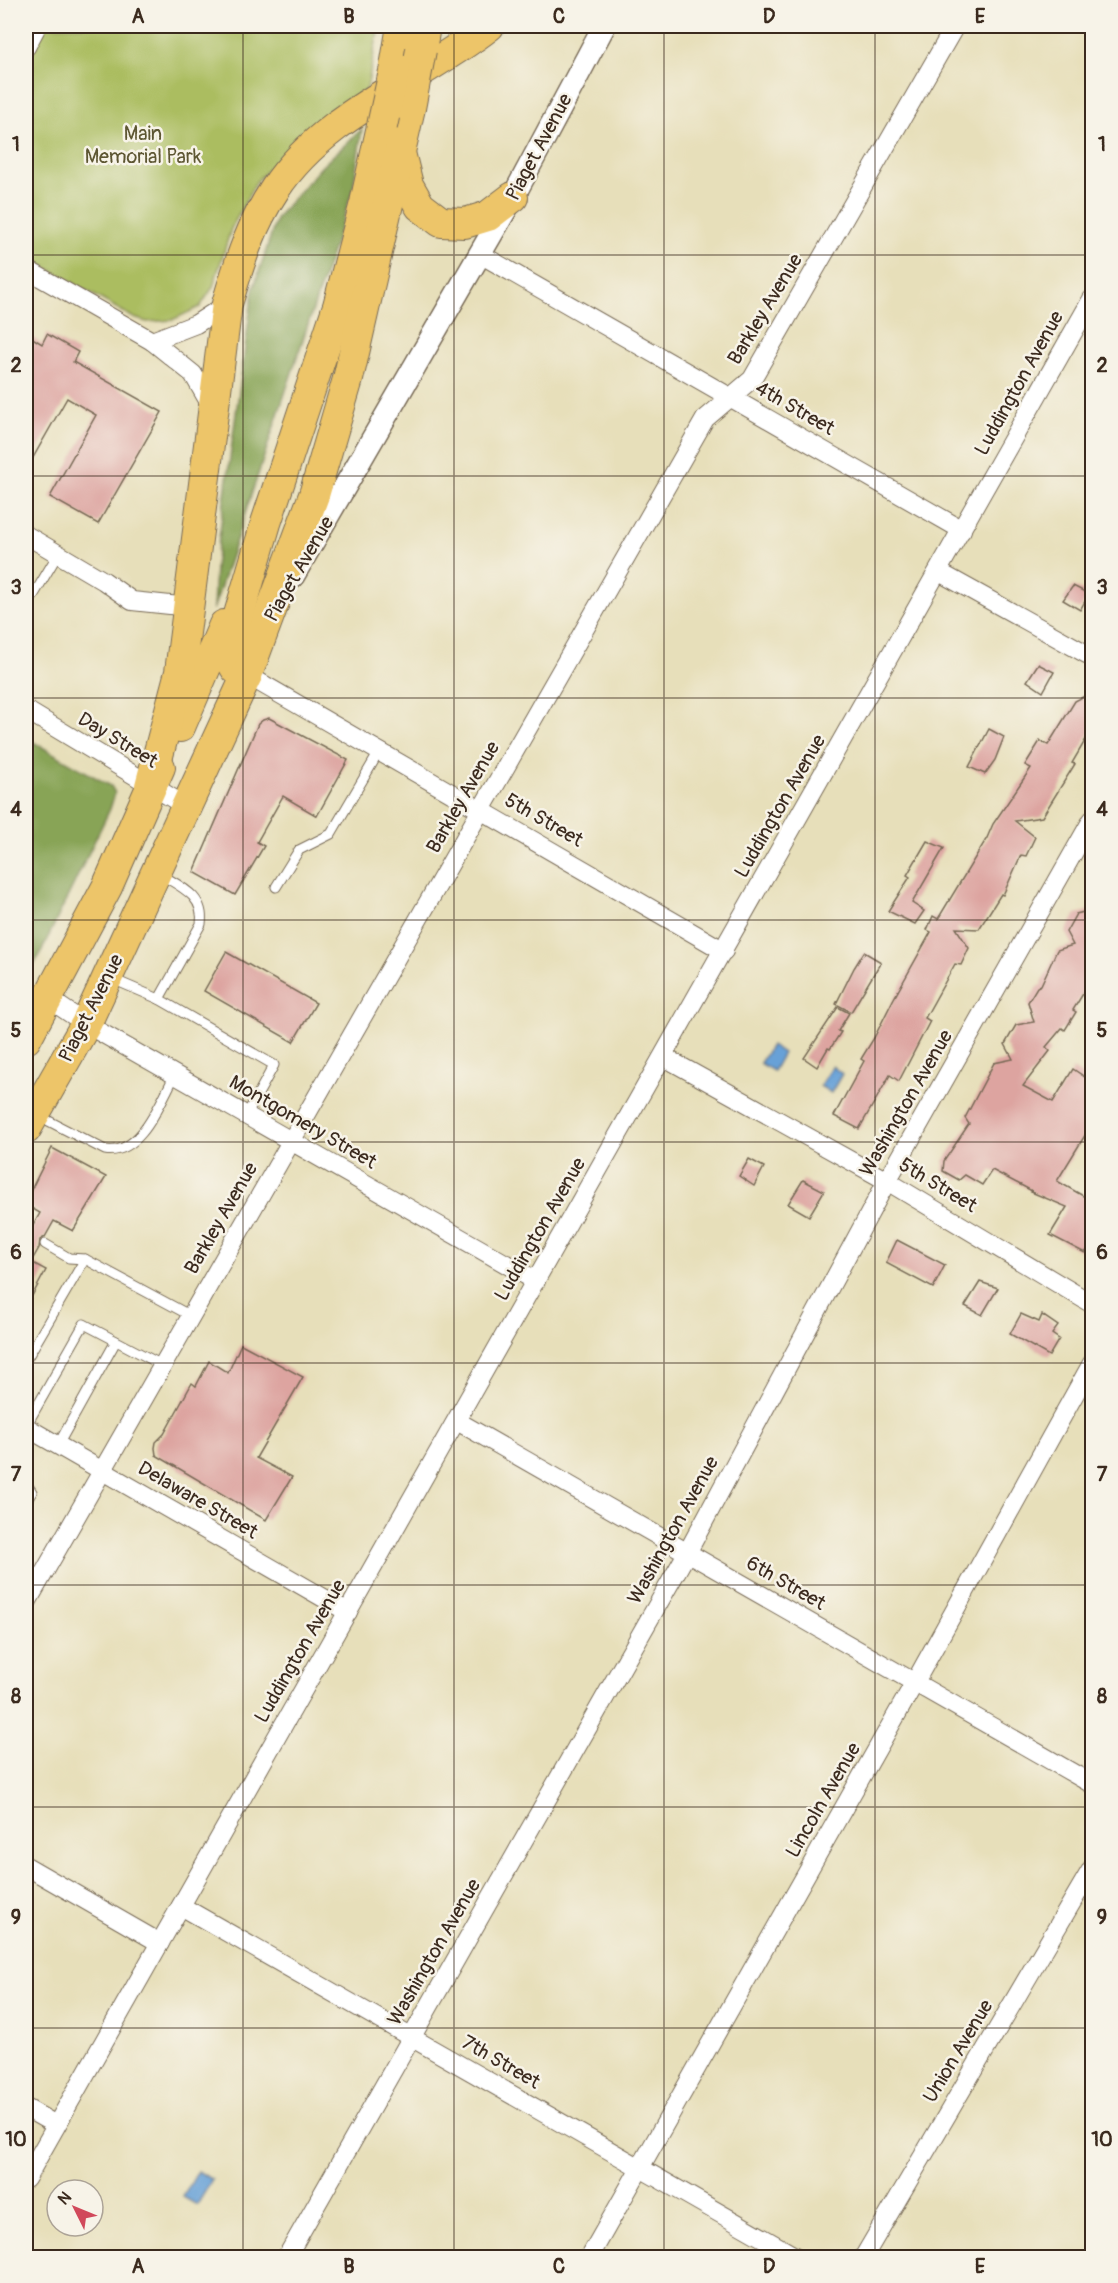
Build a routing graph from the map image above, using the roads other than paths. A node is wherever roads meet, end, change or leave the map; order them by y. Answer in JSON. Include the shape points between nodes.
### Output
{"nodes":[{"id":1,"x":37,"y":26,"type":"edge"},
{"id":2,"x":402,"y":26,"type":"edge"},
{"id":3,"x":489,"y":26,"type":"edge"},
{"id":4,"x":513,"y":26,"type":"edge"},
{"id":5,"x":604,"y":26,"type":"edge"},
{"id":6,"x":955,"y":26,"type":"edge"},
{"id":7,"x":423,"y":38,"type":"edge"},
{"id":8,"x":26,"y":47,"type":"edge"},
{"id":9,"x":400,"y":155,"type":"junction"},
{"id":10,"x":513,"y":197,"type":"junction"},
{"id":11,"x":480,"y":254,"type":"junction"},
{"id":12,"x":26,"y":268,"type":"edge"},
{"id":13,"x":1092,"y":299,"type":"edge"},
{"id":14,"x":228,"y":304,"type":"junction"},
{"id":15,"x":152,"y":341,"type":"junction"},
{"id":16,"x":731,"y":397,"type":"junction"},
{"id":17,"x":213,"y":409,"type":"junction"},
{"id":18,"x":266,"y":523,"type":"junction"},
{"id":19,"x":962,"y":530,"type":"junction"},
{"id":20,"x":26,"y":535,"type":"edge"},
{"id":21,"x":58,"y":554,"type":"junction"},
{"id":22,"x":939,"y":572,"type":"junction"},
{"id":23,"x":189,"y":607,"type":"junction"},
{"id":24,"x":26,"y":608,"type":"edge"},
{"id":25,"x":271,"y":610,"type":"junction"},
{"id":26,"x":1092,"y":657,"type":"edge"},
{"id":27,"x":247,"y":675,"type":"junction"},
{"id":28,"x":26,"y":710,"type":"edge"},
{"id":29,"x":379,"y":752,"type":"junction"},
{"id":30,"x":150,"y":786,"type":"junction"},
{"id":31,"x":187,"y":807,"type":"junction"},
{"id":32,"x":481,"y":810,"type":"junction"},
{"id":33,"x":1092,"y":820,"type":"edge"},
{"id":34,"x":156,"y":872,"type":"junction"},
{"id":35,"x":276,"y":886,"type":"dead end"},
{"id":36,"x":724,"y":951,"type":"junction"},
{"id":37,"x":107,"y":977,"type":"junction"},
{"id":38,"x":159,"y":999,"type":"junction"},
{"id":39,"x":42,"y":1004,"type":"junction"},
{"id":40,"x":86,"y":1024,"type":"junction"},
{"id":41,"x":26,"y":1040,"type":"edge"},
{"id":42,"x":664,"y":1057,"type":"junction"},
{"id":43,"x":175,"y":1075,"type":"junction"},
{"id":44,"x":246,"y":1116,"type":"junction"},
{"id":45,"x":30,"y":1121,"type":"edge"},
{"id":46,"x":291,"y":1141,"type":"junction"},
{"id":47,"x":887,"y":1181,"type":"junction"},
{"id":48,"x":45,"y":1244,"type":"dead end"},
{"id":49,"x":85,"y":1259,"type":"junction"},
{"id":50,"x":536,"y":1281,"type":"junction"},
{"id":51,"x":1092,"y":1304,"type":"edge"},
{"id":52,"x":191,"y":1316,"type":"junction"},
{"id":53,"x":116,"y":1341,"type":"junction"},
{"id":54,"x":26,"y":1360,"type":"edge"},
{"id":55,"x":1092,"y":1363,"type":"edge"},
{"id":56,"x":162,"y":1365,"type":"junction"},
{"id":57,"x":457,"y":1421,"type":"junction"},
{"id":58,"x":26,"y":1426,"type":"edge"},
{"id":59,"x":58,"y":1445,"type":"junction"},
{"id":60,"x":102,"y":1470,"type":"junction"},
{"id":61,"x":26,"y":1483,"type":"edge"},
{"id":62,"x":26,"y":1502,"type":"edge"},
{"id":63,"x":687,"y":1552,"type":"junction"},
{"id":64,"x":26,"y":1604,"type":"edge"},
{"id":65,"x":348,"y":1612,"type":"junction"},
{"id":66,"x":915,"y":1682,"type":"junction"},
{"id":67,"x":1092,"y":1784,"type":"edge"},
{"id":68,"x":26,"y":1866,"type":"edge"},
{"id":69,"x":1092,"y":1868,"type":"edge"},
{"id":70,"x":181,"y":1906,"type":"junction"},
{"id":71,"x":160,"y":1943,"type":"junction"},
{"id":72,"x":411,"y":2037,"type":"junction"},
{"id":73,"x":26,"y":2108,"type":"edge"},
{"id":74,"x":56,"y":2125,"type":"junction"},
{"id":75,"x":640,"y":2168,"type":"junction"},
{"id":76,"x":26,"y":2179,"type":"edge"},
{"id":77,"x":286,"y":2258,"type":"edge"},
{"id":78,"x":589,"y":2258,"type":"edge"},
{"id":79,"x":798,"y":2258,"type":"edge"},
{"id":80,"x":863,"y":2258,"type":"edge"}],
"edges":[{"from":1,"to":8,"type":"street"},
{"from":2,"to":18,"type":"highway","bridge":true,"via":[[365,203],[338,306]]},
{"from":3,"to":14,"type":"highway","via":[[343,122],[290,169],[244,248]]},
{"from":4,"to":14,"type":"highway","via":[[310,166],[270,218],[250,278]]},
{"from":5,"to":10,"type":"street","name":"Piaget Avenue"},
{"from":6,"to":16,"type":"street","name":"Barkley Avenue","via":[[752,379]]},
{"from":7,"to":9,"type":"highway","bridge":true},
{"from":9,"to":10,"type":"highway","via":[[408,185],[420,206],[441,222],[465,223],[488,216]]},
{"from":9,"to":25,"type":"highway","via":[[345,390],[314,495]]},
{"from":10,"to":11,"type":"street","name":"Piaget Avenue"},
{"from":11,"to":16,"type":"street","name":"4th Street"},
{"from":11,"to":25,"type":"street","name":"Piaget Avenue","via":[[302,564]]},
{"from":12,"to":15,"type":"street"},
{"from":13,"to":19,"type":"street","name":"Luddington Avenue"},
{"from":14,"to":15,"type":"street","via":[[196,324]]},
{"from":14,"to":17,"type":"highway"},
{"from":15,"to":17,"type":"street","via":[[193,374]]},
{"from":16,"to":19,"type":"street","name":"4th Street"},
{"from":16,"to":32,"type":"street","name":"Barkley Avenue","via":[[705,420]]},
{"from":17,"to":23,"type":"highway"},
{"from":18,"to":27,"type":"highway","via":[[229,657],[236,669]]},
{"from":18,"to":30,"type":"highway","name":"Piaget Avenue","via":[[189,711]]},
{"from":19,"to":22,"type":"street","name":"Luddington Avenue"},
{"from":20,"to":21,"type":"street"},
{"from":21,"to":23,"type":"street","via":[[132,601]]},
{"from":21,"to":24,"type":"lane"},
{"from":22,"to":26,"type":"street"},
{"from":22,"to":36,"type":"street","name":"Luddington Avenue"},
{"from":23,"to":30,"type":"highway","via":[[180,672]]},
{"from":25,"to":27,"type":"highway","name":"Piaget Avenue"},
{"from":27,"to":29,"type":"street","name":"5th Street"},
{"from":27,"to":31,"type":"highway","name":"Piaget Avenue"},
{"from":28,"to":30,"type":"street","name":"Day Street"},
{"from":29,"to":32,"type":"street","name":"5th Street"},
{"from":29,"to":35,"type":"lane","via":[[331,834],[299,850]]},
{"from":30,"to":31,"type":"street","name":"Day Street"},
{"from":30,"to":39,"type":"highway","name":"Piaget Avenue","via":[[107,886]]},
{"from":31,"to":34,"type":"highway","name":"Piaget Avenue"},
{"from":32,"to":36,"type":"street","name":"5th Street"},
{"from":32,"to":46,"type":"street","name":"Barkley Avenue"},
{"from":33,"to":47,"type":"street","name":"Washington Avenue"},
{"from":34,"to":37,"type":"highway","name":"Piaget Avenue"},
{"from":34,"to":38,"type":"lane","via":[[193,894],[202,915],[201,924]]},
{"from":36,"to":42,"type":"street","name":"Luddington Avenue"},
{"from":37,"to":38,"type":"lane"},
{"from":37,"to":40,"type":"highway","name":"Piaget Avenue"},
{"from":38,"to":44,"type":"lane","via":[[274,1065]]},
{"from":39,"to":40,"type":"street","name":"Montgomery Street"},
{"from":39,"to":41,"type":"highway","name":"Piaget Avenue"},
{"from":40,"to":43,"type":"street","name":"Montgomery Street"},
{"from":40,"to":45,"type":"highway","name":"Piaget Avenue"},
{"from":42,"to":47,"type":"street","name":"5th Street"},
{"from":42,"to":50,"type":"street","name":"Luddington Avenue"},
{"from":43,"to":44,"type":"street","name":"Montgomery Street"},
{"from":43,"to":45,"type":"lane","via":[[139,1139],[126,1149],[105,1150]]},
{"from":44,"to":46,"type":"street","name":"Montgomery Street"},
{"from":46,"to":50,"type":"street","name":"Montgomery Street"},
{"from":46,"to":52,"type":"street","name":"Barkley Avenue"},
{"from":47,"to":51,"type":"street","name":"5th Street"},
{"from":47,"to":63,"type":"street","name":"Washington Avenue"},
{"from":48,"to":49,"type":"lane","via":[[69,1258]]},
{"from":49,"to":52,"type":"lane"},
{"from":49,"to":54,"type":"lane"},
{"from":50,"to":57,"type":"street","name":"Luddington Avenue"},
{"from":52,"to":56,"type":"street","name":"Barkley Avenue"},
{"from":53,"to":56,"type":"lane"},
{"from":53,"to":58,"type":"lane","via":[[84,1324]]},
{"from":53,"to":59,"type":"lane"},
{"from":55,"to":66,"type":"street","name":"Lincoln Avenue"},
{"from":56,"to":60,"type":"street","name":"Barkley Avenue"},
{"from":57,"to":63,"type":"street","name":"6th Street"},
{"from":57,"to":65,"type":"street","name":"Luddington Avenue"},
{"from":58,"to":59,"type":"street","name":"Delaware Street"},
{"from":59,"to":60,"type":"street","name":"Delaware Street"},
{"from":60,"to":64,"type":"street","name":"Barkley Avenue"},
{"from":60,"to":65,"type":"street","name":"Delaware Street"},
{"from":61,"to":62,"type":"lane","via":[[32,1492]]},
{"from":63,"to":66,"type":"street","name":"6th Street"},
{"from":63,"to":72,"type":"street","name":"Washington Avenue"},
{"from":65,"to":70,"type":"street","name":"Luddington Avenue"},
{"from":66,"to":67,"type":"street","name":"6th Street"},
{"from":66,"to":75,"type":"street","name":"Lincoln Avenue"},
{"from":68,"to":71,"type":"street"},
{"from":69,"to":80,"type":"street","name":"Union Avenue"},
{"from":70,"to":71,"type":"street","name":"Luddington Avenue"},
{"from":70,"to":72,"type":"street","name":"7th Street"},
{"from":71,"to":74,"type":"street","name":"Luddington Avenue"},
{"from":72,"to":75,"type":"street","name":"7th Street"},
{"from":72,"to":77,"type":"street","name":"Washington Avenue"},
{"from":73,"to":74,"type":"street"},
{"from":74,"to":76,"type":"street","name":"Luddington Avenue"},
{"from":75,"to":78,"type":"street","name":"Lincoln Avenue"},
{"from":75,"to":79,"type":"street","name":"7th Street"}]}
